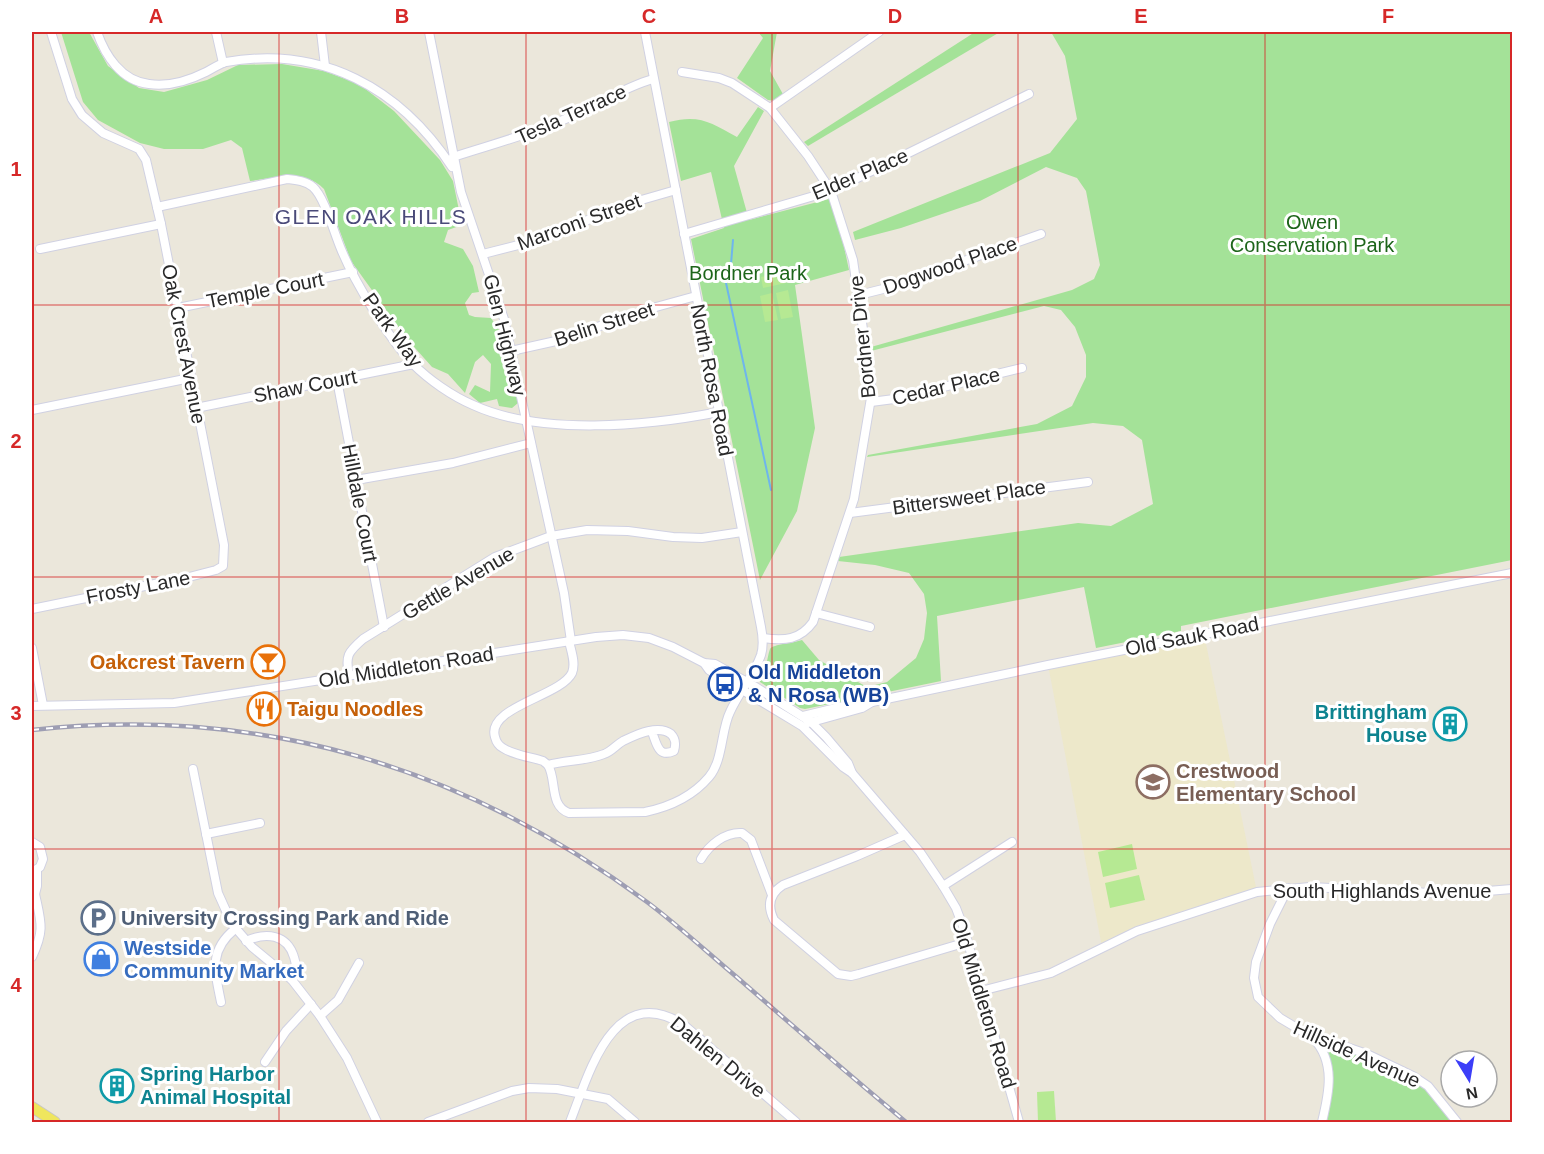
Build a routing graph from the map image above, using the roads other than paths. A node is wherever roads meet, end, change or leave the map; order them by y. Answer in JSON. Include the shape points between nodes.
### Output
{"nodes":[{"id":1,"x":51,"y":32,"type":"edge"},
{"id":2,"x":97,"y":32,"type":"edge"},
{"id":3,"x":216,"y":32,"type":"edge"},
{"id":4,"x":321,"y":32,"type":"edge"},
{"id":5,"x":429,"y":32,"type":"edge"},
{"id":6,"x":645,"y":32,"type":"edge"},
{"id":7,"x":879,"y":32,"type":"edge"},
{"id":8,"x":223,"y":63,"type":"junction"},
{"id":9,"x":325,"y":66,"type":"junction"},
{"id":10,"x":682,"y":72,"type":"dead end"},
{"id":11,"x":653,"y":79,"type":"junction"},
{"id":12,"x":1029,"y":94,"type":"dead end"},
{"id":13,"x":770,"y":108,"type":"junction"},
{"id":14,"x":453,"y":157,"type":"junction"},
{"id":15,"x":456,"y":173,"type":"junction"},
{"id":16,"x":676,"y":190,"type":"junction"},
{"id":17,"x":831,"y":191,"type":"junction"},
{"id":18,"x":157,"y":207,"type":"junction"},
{"id":19,"x":161,"y":224,"type":"junction"},
{"id":20,"x":684,"y":234,"type":"junction"},
{"id":21,"x":1041,"y":234,"type":"dead end"},
{"id":22,"x":40,"y":249,"type":"dead end"},
{"id":23,"x":483,"y":254,"type":"junction"},
{"id":24,"x":353,"y":272,"type":"junction"},
{"id":25,"x":860,"y":295,"type":"junction"},
{"id":26,"x":696,"y":296,"type":"junction"},
{"id":27,"x":178,"y":308,"type":"junction"},
{"id":28,"x":511,"y":351,"type":"junction"},
{"id":29,"x":414,"y":364,"type":"junction"},
{"id":30,"x":1022,"y":368,"type":"dead end"},
{"id":31,"x":190,"y":378,"type":"junction"},
{"id":32,"x":337,"y":380,"type":"junction"},
{"id":33,"x":871,"y":402,"type":"junction"},
{"id":34,"x":196,"y":408,"type":"junction"},
{"id":35,"x":32,"y":410,"type":"edge"},
{"id":36,"x":719,"y":412,"type":"junction"},
{"id":37,"x":526,"y":421,"type":"junction"},
{"id":38,"x":531,"y":443,"type":"junction"},
{"id":39,"x":356,"y":480,"type":"junction"},
{"id":40,"x":1088,"y":482,"type":"dead end"},
{"id":41,"x":850,"y":513,"type":"junction"},
{"id":42,"x":742,"y":532,"type":"junction"},
{"id":43,"x":551,"y":536,"type":"junction"},
{"id":44,"x":224,"y":545,"type":"joint"},
{"id":45,"x":1512,"y":573,"type":"edge"},
{"id":46,"x":32,"y":609,"type":"edge"},
{"id":47,"x":816,"y":613,"type":"junction"},
{"id":48,"x":384,"y":627,"type":"junction"},
{"id":49,"x":870,"y":627,"type":"dead end"},
{"id":50,"x":763,"y":638,"type":"junction"},
{"id":51,"x":570,"y":641,"type":"junction"},
{"id":52,"x":32,"y":648,"type":"edge"},
{"id":53,"x":349,"y":675,"type":"junction"},
{"id":54,"x":745,"y":686,"type":"junction"},
{"id":55,"x":872,"y":702,"type":"junction"},
{"id":56,"x":43,"y":705,"type":"junction"},
{"id":57,"x":32,"y":706,"type":"edge"},
{"id":58,"x":803,"y":716,"type":"junction"},
{"id":59,"x":834,"y":717,"type":"junction"},
{"id":60,"x":811,"y":722,"type":"junction"},
{"id":61,"x":802,"y":726,"type":"junction"},
{"id":62,"x":652,"y":732,"type":"dead end"},
{"id":63,"x":826,"y":736,"type":"junction"},
{"id":64,"x":548,"y":765,"type":"junction"},
{"id":65,"x":193,"y":769,"type":"dead end"},
{"id":66,"x":852,"y":774,"type":"junction"},
{"id":67,"x":260,"y":823,"type":"dead end"},
{"id":68,"x":206,"y":834,"type":"junction"},
{"id":69,"x":905,"y":835,"type":"junction"},
{"id":70,"x":32,"y":842,"type":"edge"},
{"id":71,"x":1012,"y":842,"type":"dead end"},
{"id":72,"x":700,"y":859,"type":"dead end"},
{"id":73,"x":34,"y":871,"type":"edge"},
{"id":74,"x":943,"y":886,"type":"junction"},
{"id":75,"x":1288,"y":888,"type":"junction"},
{"id":76,"x":1512,"y":889,"type":"edge"},
{"id":77,"x":33,"y":891,"type":"edge"},
{"id":78,"x":772,"y":895,"type":"junction"},
{"id":79,"x":235,"y":929,"type":"junction"},
{"id":80,"x":246,"y":941,"type":"junction"},
{"id":81,"x":968,"y":942,"type":"junction"},
{"id":82,"x":32,"y":957,"type":"edge"},
{"id":83,"x":358,"y":963,"type":"dead end"},
{"id":84,"x":292,"y":980,"type":"junction"},
{"id":85,"x":981,"y":991,"type":"junction"},
{"id":86,"x":220,"y":1002,"type":"dead end"},
{"id":87,"x":311,"y":1004,"type":"junction"},
{"id":88,"x":320,"y":1016,"type":"junction"},
{"id":89,"x":1312,"y":1038,"type":"junction"},
{"id":90,"x":265,"y":1062,"type":"dead end"},
{"id":91,"x":582,"y":1093,"type":"junction"},
{"id":92,"x":32,"y":1107,"type":"edge"},
{"id":93,"x":55,"y":1122,"type":"edge"},
{"id":94,"x":377,"y":1122,"type":"edge"},
{"id":95,"x":428,"y":1122,"type":"edge"},
{"id":96,"x":570,"y":1122,"type":"edge"},
{"id":97,"x":635,"y":1122,"type":"edge"},
{"id":98,"x":796,"y":1122,"type":"edge"},
{"id":99,"x":1019,"y":1122,"type":"edge"},
{"id":100,"x":1322,"y":1122,"type":"edge"},
{"id":101,"x":1457,"y":1122,"type":"edge"}],
"edges":[{"from":1,"to":18,"type":"street","name":"Oak Crest Avenue","via":[[72,99],[82,115],[103,133],[145,155]]},
{"from":2,"to":8,"type":"street","via":[[115,65],[142,83],[172,84]]},
{"from":3,"to":8,"type":"street"},
{"from":4,"to":9,"type":"street"},
{"from":5,"to":14,"type":"street","name":"Glen Highway"},
{"from":6,"to":11,"type":"street","name":"North Rosa Road"},
{"from":7,"to":13,"type":"street"},
{"from":8,"to":9,"type":"street","via":[[284,60]]},
{"from":9,"to":15,"type":"street","via":[[367,84],[389,99],[432,140]]},
{"from":10,"to":13,"type":"street","name":"Bordner Drive","via":[[732,83]]},
{"from":11,"to":14,"type":"street","name":"Tesla Terrace","via":[[543,129]]},
{"from":11,"to":16,"type":"street","name":"North Rosa Road"},
{"from":12,"to":17,"type":"street","name":"Elder Place"},
{"from":13,"to":17,"type":"street","name":"Bordner Drive"},
{"from":14,"to":15,"type":"street","name":"Glen Highway"},
{"from":15,"to":23,"type":"street","name":"Glen Highway"},
{"from":16,"to":20,"type":"street","name":"North Rosa Road"},
{"from":16,"to":23,"type":"street","name":"Marconi Street","via":[[624,205],[542,239]]},
{"from":17,"to":20,"type":"street","name":"Elder Place"},
{"from":17,"to":25,"type":"street","name":"Bordner Drive"},
{"from":18,"to":19,"type":"street","name":"Oak Crest Avenue"},
{"from":18,"to":24,"type":"street","name":"Park Way","via":[[287,179],[300,180],[314,187]]},
{"from":19,"to":22,"type":"street"},
{"from":19,"to":27,"type":"street","name":"Oak Crest Avenue"},
{"from":20,"to":26,"type":"street","name":"North Rosa Road"},
{"from":21,"to":25,"type":"street","name":"Dogwood Place"},
{"from":23,"to":28,"type":"street","name":"Glen Highway"},
{"from":24,"to":27,"type":"street","name":"Temple Court"},
{"from":24,"to":29,"type":"street","name":"Park Way"},
{"from":25,"to":33,"type":"street","name":"Bordner Drive"},
{"from":26,"to":28,"type":"street","name":"Belin Street","via":[[556,341]]},
{"from":26,"to":36,"type":"street","name":"North Rosa Road"},
{"from":27,"to":31,"type":"street","name":"Oak Crest Avenue"},
{"from":28,"to":37,"type":"street","name":"Glen Highway"},
{"from":29,"to":32,"type":"street","name":"Shaw Court"},
{"from":29,"to":37,"type":"street","name":"Park Way","via":[[471,405]]},
{"from":30,"to":33,"type":"street","name":"Cedar Place"},
{"from":31,"to":34,"type":"street","name":"Oak Crest Avenue"},
{"from":31,"to":35,"type":"street"},
{"from":32,"to":34,"type":"street","name":"Shaw Court"},
{"from":32,"to":39,"type":"street","name":"Hilldale Court"},
{"from":33,"to":41,"type":"street","name":"Bordner Drive"},
{"from":34,"to":44,"type":"street","name":"Oak Crest Avenue"},
{"from":36,"to":37,"type":"street","name":"Park Way","via":[[608,424]]},
{"from":36,"to":42,"type":"street","name":"North Rosa Road"},
{"from":37,"to":38,"type":"street","name":"Glen Highway"},
{"from":38,"to":39,"type":"street","via":[[453,463]]},
{"from":38,"to":43,"type":"street","name":"Glen Highway"},
{"from":39,"to":48,"type":"street","name":"Hilldale Court"},
{"from":40,"to":41,"type":"street","name":"Bittersweet Place"},
{"from":41,"to":47,"type":"street","name":"Bordner Drive"},
{"from":42,"to":43,"type":"street","name":"Gettle Avenue","via":[[702,538],[587,530]]},
{"from":42,"to":50,"type":"street","name":"North Rosa Road"},
{"from":43,"to":48,"type":"street","name":"Gettle Avenue","via":[[495,557]]},
{"from":43,"to":51,"type":"street","name":"Glen Highway"},
{"from":44,"to":46,"type":"street","name":"Frosty Lane","via":[[223,566],[216,570]]},
{"from":45,"to":55,"type":"street","name":"Old Sauk Road"},
{"from":47,"to":49,"type":"street"},
{"from":47,"to":50,"type":"street","name":"Bordner Drive","via":[[802,635],[782,640]]},
{"from":48,"to":53,"type":"street","name":"Gettle Avenue","via":[[349,653]]},
{"from":50,"to":54,"type":"street","name":"North Rosa Road","via":[[760,657]]},
{"from":51,"to":53,"type":"street","name":"Old Middleton Road"},
{"from":51,"to":54,"type":"street","name":"Old Middleton Road","via":[[610,635],[660,641]]},
{"from":51,"to":64,"type":"street","name":"Glen Highway","via":[[574,667],[568,678],[504,715],[495,729],[495,739],[502,748]]},
{"from":52,"to":56,"type":"street"},
{"from":53,"to":56,"type":"street","name":"Old Middleton Road","via":[[174,704]]},
{"from":54,"to":58,"type":"street","name":"Old Middleton Road"},
{"from":54,"to":61,"type":"street","name":"Old Middleton Road"},
{"from":54,"to":64,"type":"street","name":"North Rosa Road","via":[[729,713],[715,769],[696,790],[663,808],[625,813],[565,812],[558,805]]},
{"from":55,"to":58,"type":"street","name":"Old Sauk Road"},
{"from":55,"to":59,"type":"street","name":"Old Sauk Road"},
{"from":56,"to":57,"type":"street","name":"Old Middleton Road"},
{"from":58,"to":60,"type":"street","name":"Old Middleton Road"},
{"from":58,"to":61,"type":"street"},
{"from":59,"to":60,"type":"street","name":"Old Sauk Road"},
{"from":59,"to":63,"type":"street"},
{"from":60,"to":61,"type":"street","name":"Old Sauk Road"},
{"from":60,"to":63,"type":"street","name":"Old Middleton Road"},
{"from":61,"to":66,"type":"street","name":"Old Middleton Road"},
{"from":62,"to":64,"type":"street","via":[[642,732],[605,754]]},
{"from":63,"to":66,"type":"street","name":"Old Middleton Road"},
{"from":65,"to":68,"type":"street"},
{"from":66,"to":69,"type":"street","name":"Old Middleton Road"},
{"from":67,"to":68,"type":"street"},
{"from":68,"to":79,"type":"street","via":[[218,893]]},
{"from":69,"to":74,"type":"street","name":"Old Middleton Road"},
{"from":69,"to":78,"type":"street","via":[[783,885]]},
{"from":70,"to":73,"type":"street","via":[[44,855]]},
{"from":71,"to":74,"type":"street"},
{"from":72,"to":78,"type":"street","via":[[716,841],[742,833],[751,840]]},
{"from":73,"to":77,"type":"street","via":[[38,886]]},
{"from":74,"to":81,"type":"street","name":"Old Middleton Road"},
{"from":75,"to":76,"type":"street","name":"South Highlands Avenue","via":[[1451,894]]},
{"from":75,"to":85,"type":"street","name":"South Highlands Avenue","via":[[1257,892],[1202,909],[1113,941],[1051,973]]},
{"from":75,"to":89,"type":"street","name":"Hillside Avenue","via":[[1256,962],[1255,989],[1263,1004]]},
{"from":77,"to":82,"type":"street","via":[[42,931]]},
{"from":78,"to":81,"type":"street","via":[[769,908],[774,920],[844,976]]},
{"from":79,"to":80,"type":"street"},
{"from":79,"to":86,"type":"street","via":[[221,942],[215,958]]},
{"from":80,"to":84,"type":"street"},
{"from":80,"to":84,"type":"street","via":[[276,936],[285,941],[296,964]]},
{"from":81,"to":85,"type":"street","name":"Old Middleton Road"},
{"from":83,"to":88,"type":"street","via":[[338,1000]]},
{"from":84,"to":87,"type":"street"},
{"from":85,"to":99,"type":"street","name":"Old Middleton Road"},
{"from":87,"to":88,"type":"street"},
{"from":87,"to":90,"type":"street"},
{"from":88,"to":94,"type":"street","via":[[347,1058]]},
{"from":89,"to":100,"type":"street","via":[[1321,1046],[1328,1070]]},
{"from":89,"to":101,"type":"street","name":"Hillside Avenue","via":[[1367,1054],[1413,1076],[1428,1086]]},
{"from":91,"to":95,"type":"street","via":[[521,1090]]},
{"from":91,"to":96,"type":"street"},
{"from":91,"to":97,"type":"street","via":[[608,1099]]},
{"from":91,"to":98,"type":"street","name":"Dahlen Drive","via":[[605,1041],[621,1022],[655,1013],[675,1019]]},
{"from":92,"to":93,"type":"main road"}]}
